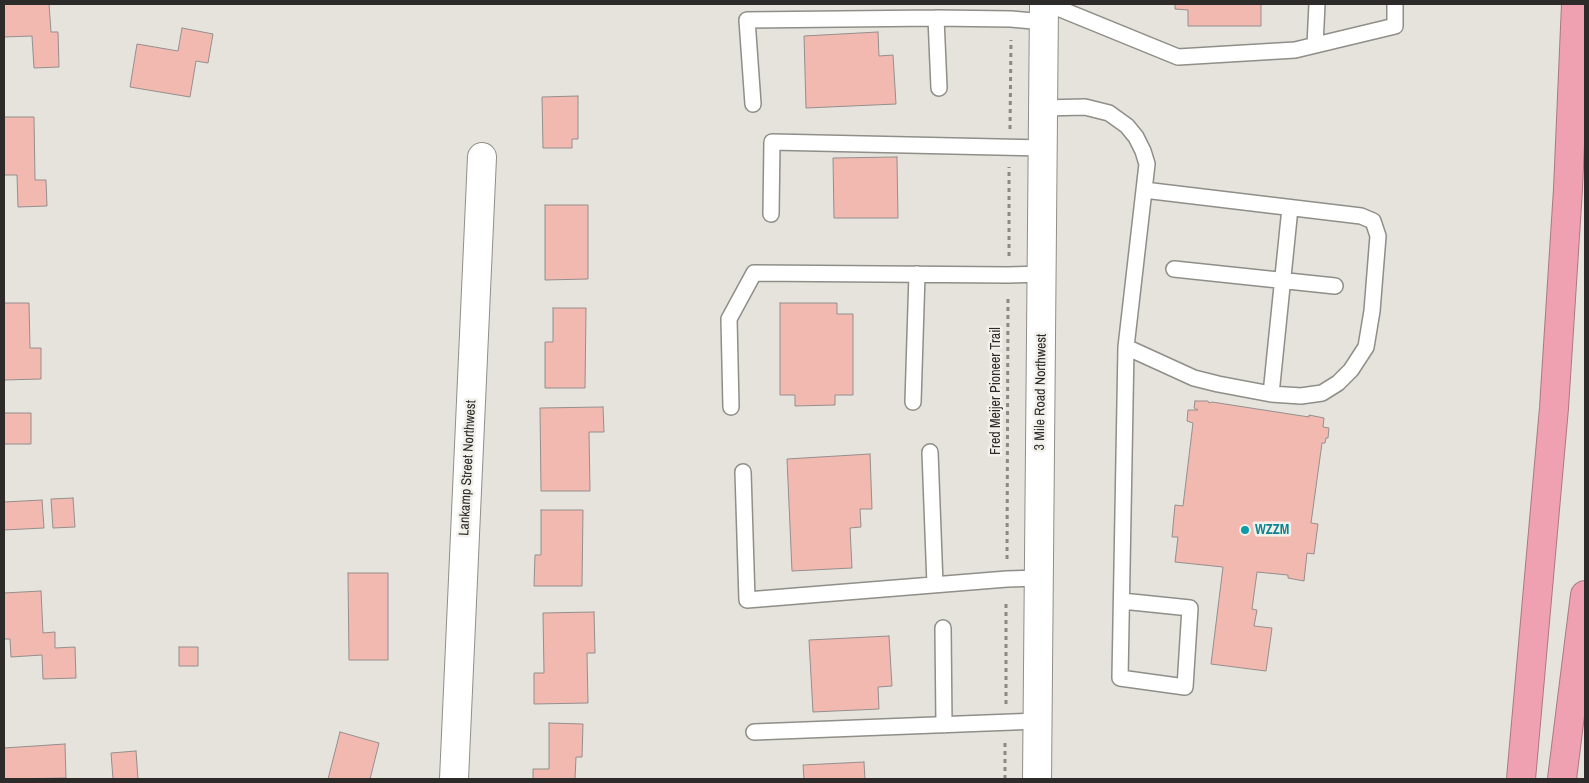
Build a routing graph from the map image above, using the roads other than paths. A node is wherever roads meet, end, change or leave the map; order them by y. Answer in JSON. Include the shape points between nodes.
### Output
{"nodes":[{"id":1,"x":1317,"y":4,"type":"edge"},
{"id":2,"x":1395,"y":4,"type":"edge"},
{"id":3,"x":1576,"y":4,"type":"edge"},
{"id":4,"x":1045,"y":10,"type":"edge"},
{"id":5,"x":936,"y":18,"type":"junction"},
{"id":6,"x":1315,"y":45,"type":"junction"},
{"id":7,"x":939,"y":88,"type":"dead end"},
{"id":8,"x":753,"y":104,"type":"dead end"},
{"id":9,"x":1043,"y":108,"type":"junction"},
{"id":10,"x":1043,"y":148,"type":"junction"},
{"id":11,"x":482,"y":157,"type":"dead end"},
{"id":12,"x":1144,"y":190,"type":"junction"},
{"id":13,"x":1290,"y":208,"type":"junction"},
{"id":14,"x":771,"y":214,"type":"dead end"},
{"id":15,"x":1174,"y":269,"type":"dead end"},
{"id":16,"x":916,"y":274,"type":"junction"},
{"id":17,"x":1042,"y":274,"type":"junction"},
{"id":18,"x":1283,"y":281,"type":"junction"},
{"id":19,"x":1335,"y":286,"type":"dead end"},
{"id":20,"x":1126,"y":347,"type":"junction"},
{"id":21,"x":1271,"y":394,"type":"junction"},
{"id":22,"x":913,"y":402,"type":"dead end"},
{"id":23,"x":731,"y":407,"type":"dead end"},
{"id":24,"x":930,"y":452,"type":"dead end"},
{"id":25,"x":743,"y":472,"type":"dead end"},
{"id":26,"x":1039,"y":578,"type":"junction"},
{"id":27,"x":935,"y":585,"type":"junction"},
{"id":28,"x":1585,"y":595,"type":"edge"},
{"id":29,"x":1122,"y":601,"type":"junction"},
{"id":30,"x":943,"y":628,"type":"dead end"},
{"id":31,"x":1038,"y":722,"type":"junction"},
{"id":32,"x":944,"y":725,"type":"junction"},
{"id":33,"x":754,"y":732,"type":"dead end"},
{"id":34,"x":454,"y":779,"type":"edge"},
{"id":35,"x":1037,"y":779,"type":"edge"},
{"id":36,"x":1521,"y":779,"type":"edge"},
{"id":37,"x":1562,"y":779,"type":"edge"}],
"edges":[{"from":1,"to":6,"type":"lane"},
{"from":2,"to":6,"type":"lane","via":[[1394,26]]},
{"from":3,"to":36,"type":"highway","via":[[1554,408]]},
{"from":4,"to":5,"type":"lane","via":[[1011,19]]},
{"from":4,"to":6,"type":"lane","via":[[1178,57],[1295,50]]},
{"from":4,"to":9,"type":"street","name":"3 Mile Road Northwest"},
{"from":5,"to":7,"type":"lane"},
{"from":5,"to":8,"type":"lane","via":[[747,20]]},
{"from":9,"to":10,"type":"street","name":"3 Mile Road Northwest"},
{"from":9,"to":12,"type":"lane","via":[[1097,109],[1127,126],[1140,144],[1147,164]]},
{"from":10,"to":14,"type":"lane","via":[[772,142]]},
{"from":10,"to":17,"type":"street","name":"3 Mile Road Northwest"},
{"from":11,"to":34,"type":"street","name":"Lankamp Street Northwest"},
{"from":12,"to":13,"type":"lane"},
{"from":12,"to":20,"type":"lane"},
{"from":13,"to":18,"type":"lane"},
{"from":13,"to":21,"type":"lane","via":[[1361,216],[1373,221],[1378,236],[1372,312],[1366,347],[1338,383],[1322,392],[1301,396]]},
{"from":15,"to":18,"type":"lane"},
{"from":16,"to":17,"type":"lane"},
{"from":16,"to":22,"type":"lane"},
{"from":16,"to":23,"type":"lane","via":[[754,273],[729,320]]},
{"from":17,"to":26,"type":"street","name":"3 Mile Road Northwest"},
{"from":18,"to":19,"type":"lane"},
{"from":18,"to":21,"type":"lane"},
{"from":20,"to":21,"type":"lane","via":[[1194,378]]},
{"from":20,"to":29,"type":"lane"},
{"from":24,"to":27,"type":"lane"},
{"from":25,"to":27,"type":"lane","via":[[747,600]]},
{"from":26,"to":27,"type":"lane"},
{"from":26,"to":31,"type":"street","name":"3 Mile Road Northwest"},
{"from":28,"to":37,"type":"highway"},
{"from":29,"to":29,"type":"lane","via":[[1120,678],[1185,687],[1190,608]]},
{"from":30,"to":32,"type":"lane"},
{"from":31,"to":32,"type":"lane"},
{"from":31,"to":35,"type":"street","name":"3 Mile Road Northwest"},
{"from":32,"to":33,"type":"lane"}]}
